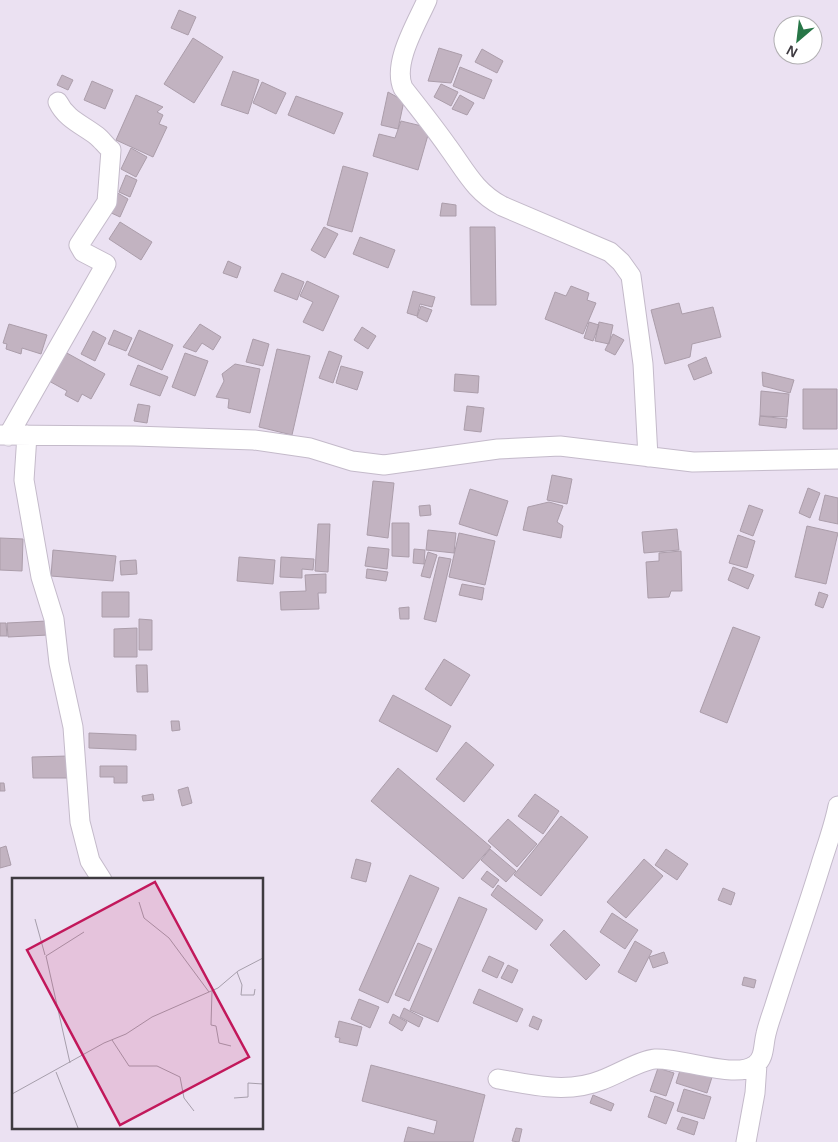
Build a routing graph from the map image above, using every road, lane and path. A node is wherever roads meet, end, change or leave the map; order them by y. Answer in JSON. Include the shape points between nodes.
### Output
{"nodes":[{"id":1,"x":428,"y":0,"type":"edge"},
{"id":2,"x":58,"y":102,"type":"dead end"},
{"id":3,"x":4,"y":435,"type":"edge"},
{"id":4,"x":27,"y":436,"type":"junction"},
{"id":5,"x":648,"y":457,"type":"junction"},
{"id":6,"x":838,"y":459,"type":"edge"},
{"id":7,"x":838,"y":806,"type":"edge"},
{"id":8,"x":101,"y":878,"type":"edge"},
{"id":9,"x":757,"y":1064,"type":"junction"},
{"id":10,"x":498,"y":1079,"type":"dead end"},
{"id":11,"x":746,"y":1142,"type":"edge"}],
"edges":[{"from":1,"to":5,"type":"street","via":[[402,57],[401,82],[478,190],[502,206],[610,252],[631,276],[643,364]]},
{"from":2,"to":3,"type":"street","via":[[70,118],[111,150],[107,202],[79,245],[83,252],[106,264]]},
{"from":3,"to":4,"type":"street"},
{"from":4,"to":5,"type":"street","via":[[254,440],[310,448],[352,461],[384,465],[498,449],[560,446]]},
{"from":4,"to":8,"type":"street","via":[[24,480],[73,728],[80,822],[90,861]]},
{"from":5,"to":6,"type":"street","via":[[693,462]]},
{"from":7,"to":9,"type":"street"},
{"from":9,"to":10,"type":"street","via":[[749,1069],[734,1069],[654,1059],[581,1087],[546,1088]]},
{"from":9,"to":11,"type":"street"}]}
